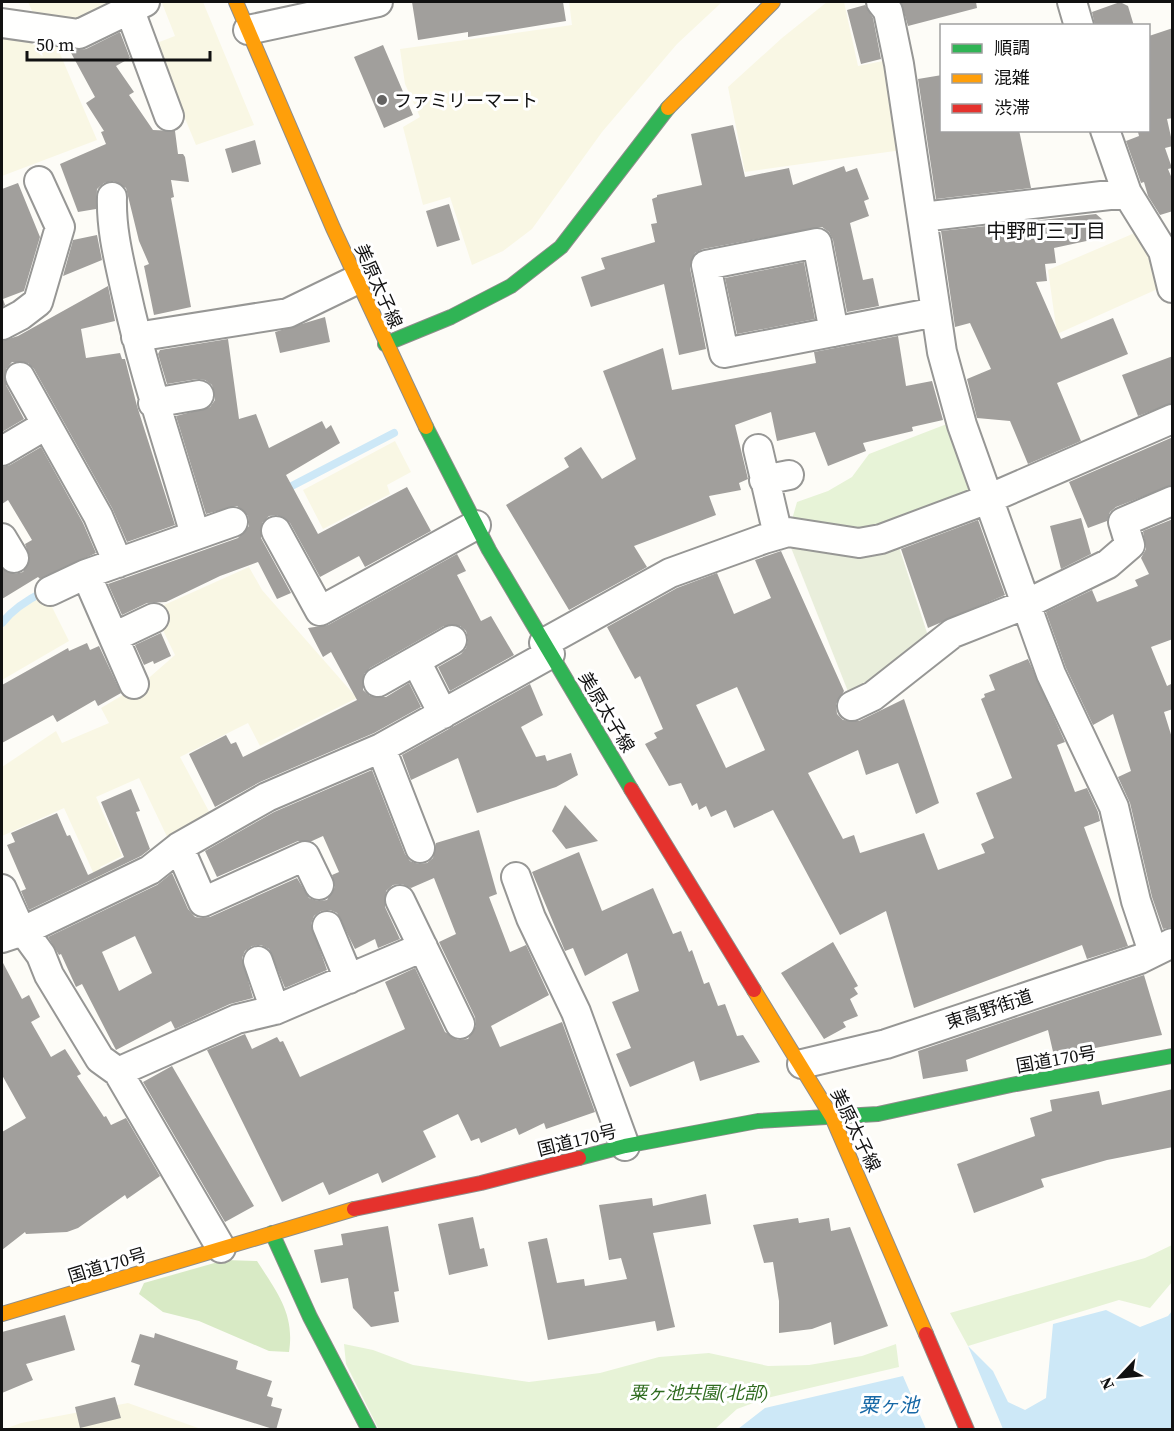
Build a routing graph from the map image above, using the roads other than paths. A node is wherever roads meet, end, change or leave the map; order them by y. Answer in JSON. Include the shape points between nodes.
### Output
{"nodes":[{"id":1,"x":236,"y":2,"type":"edge"},
{"id":2,"x":378,"y":2,"type":"edge"},
{"id":3,"x":773,"y":2,"type":"edge"},
{"id":4,"x":881,"y":2,"type":"edge"},
{"id":5,"x":137,"y":5,"type":"edge"},
{"id":6,"x":2,"y":23,"type":"edge"},
{"id":7,"x":248,"y":30,"type":"junction"},
{"id":8,"x":170,"y":116,"type":"dead end"},
{"id":9,"x":1106,"y":132,"type":"edge"},
{"id":10,"x":39,"y":181,"type":"dead end"},
{"id":11,"x":1127,"y":193,"type":"junction"},
{"id":12,"x":112,"y":197,"type":"dead end"},
{"id":13,"x":922,"y":217,"type":"junction"},
{"id":14,"x":1168,"y":259,"type":"edge"},
{"id":15,"x":356,"y":280,"type":"junction"},
{"id":16,"x":1173,"y":288,"type":"edge"},
{"id":17,"x":936,"y":312,"type":"junction"},
{"id":18,"x":2,"y":325,"type":"edge"},
{"id":19,"x":834,"y":332,"type":"junction"},
{"id":20,"x":136,"y":337,"type":"junction"},
{"id":21,"x":385,"y":344,"type":"junction"},
{"id":22,"x":20,"y":377,"type":"dead end"},
{"id":23,"x":199,"y":395,"type":"dead end"},
{"id":24,"x":153,"y":403,"type":"junction"},
{"id":25,"x":1173,"y":419,"type":"edge"},
{"id":26,"x":46,"y":425,"type":"junction"},
{"id":27,"x":758,"y":449,"type":"dead end"},
{"id":28,"x":2,"y":451,"type":"edge"},
{"id":29,"x":988,"y":499,"type":"junction"},
{"id":30,"x":1173,"y":501,"type":"edge"},
{"id":31,"x":233,"y":522,"type":"dead end"},
{"id":32,"x":476,"y":525,"type":"junction"},
{"id":33,"x":276,"y":531,"type":"dead end"},
{"id":34,"x":195,"y":535,"type":"junction"},
{"id":35,"x":778,"y":535,"type":"junction"},
{"id":36,"x":118,"y":563,"type":"junction"},
{"id":37,"x":86,"y":574,"type":"junction"},
{"id":38,"x":50,"y":591,"type":"dead end"},
{"id":39,"x":1024,"y":605,"type":"junction"},
{"id":40,"x":154,"y":618,"type":"dead end"},
{"id":41,"x":114,"y":637,"type":"junction"},
{"id":42,"x":452,"y":640,"type":"dead end"},
{"id":43,"x":547,"y":649,"type":"junction"},
{"id":44,"x":416,"y":661,"type":"junction"},
{"id":45,"x":378,"y":682,"type":"dead end"},
{"id":46,"x":135,"y":684,"type":"dead end"},
{"id":47,"x":852,"y":706,"type":"dead end"},
{"id":48,"x":443,"y":714,"type":"junction"},
{"id":49,"x":381,"y":748,"type":"junction"},
{"id":50,"x":179,"y":847,"type":"junction"},
{"id":51,"x":420,"y":848,"type":"dead end"},
{"id":52,"x":516,"y":877,"type":"dead end"},
{"id":53,"x":319,"y":885,"type":"dead end"},
{"id":54,"x":2,"y":889,"type":"edge"},
{"id":55,"x":400,"y":900,"type":"dead end"},
{"id":56,"x":327,"y":926,"type":"dead end"},
{"id":57,"x":12,"y":935,"type":"edge"},
{"id":58,"x":423,"y":947,"type":"junction"},
{"id":59,"x":1163,"y":947,"type":"edge"},
{"id":60,"x":258,"y":961,"type":"dead end"},
{"id":61,"x":349,"y":979,"type":"junction"},
{"id":62,"x":275,"y":1010,"type":"junction"},
{"id":63,"x":460,"y":1024,"type":"dead end"},
{"id":64,"x":1173,"y":1056,"type":"edge"},
{"id":65,"x":802,"y":1064,"type":"junction"},
{"id":66,"x":118,"y":1072,"type":"junction"},
{"id":67,"x":832,"y":1117,"type":"junction"},
{"id":68,"x":625,"y":1146,"type":"junction"},
{"id":69,"x":272,"y":1233,"type":"junction"},
{"id":70,"x":221,"y":1248,"type":"junction"},
{"id":71,"x":2,"y":1314,"type":"edge"},
{"id":72,"x":369,"y":1430,"type":"edge"},
{"id":73,"x":967,"y":1430,"type":"edge"}],
"edges":[{"from":1,"to":7,"type":"main road","name":"美原太子線"},
{"from":2,"to":7,"type":"street"},
{"from":3,"to":21,"type":"main road","via":[[682,91],[561,247],[511,286],[451,317]]},
{"from":4,"to":13,"type":"street","via":[[888,10],[899,64]]},
{"from":5,"to":6,"type":"street","via":[[79,34]]},
{"from":5,"to":8,"type":"street"},
{"from":7,"to":15,"type":"main road","name":"美原太子線"},
{"from":9,"to":11,"type":"street"},
{"from":10,"to":18,"type":"street","via":[[60,227],[38,302]]},
{"from":11,"to":13,"type":"street"},
{"from":11,"to":14,"type":"street"},
{"from":12,"to":20,"type":"street","via":[[111,221]]},
{"from":13,"to":17,"type":"street"},
{"from":14,"to":16,"type":"street"},
{"from":15,"to":20,"type":"street","via":[[288,313]]},
{"from":15,"to":21,"type":"main road","name":"美原太子線"},
{"from":17,"to":19,"type":"street"},
{"from":17,"to":29,"type":"street","via":[[942,352],[962,425]]},
{"from":19,"to":19,"type":"street","via":[[724,353],[706,265],[817,243]]},
{"from":20,"to":24,"type":"street"},
{"from":21,"to":32,"type":"main road","name":"美原太子線"},
{"from":22,"to":26,"type":"street"},
{"from":23,"to":24,"type":"street"},
{"from":24,"to":34,"type":"street"},
{"from":25,"to":29,"type":"street"},
{"from":26,"to":28,"type":"street"},
{"from":26,"to":36,"type":"street","via":[[98,516]]},
{"from":27,"to":35,"type":"street","via":[[776,477]]},
{"from":29,"to":35,"type":"street","via":[[859,543],[788,532]]},
{"from":29,"to":39,"type":"street"},
{"from":30,"to":39,"type":"street","via":[[1123,522],[1130,545],[1108,564]]},
{"from":31,"to":34,"type":"street"},
{"from":32,"to":33,"type":"street","via":[[320,610]]},
{"from":32,"to":43,"type":"main road","name":"美原太子線"},
{"from":34,"to":36,"type":"street"},
{"from":35,"to":43,"type":"street","via":[[670,573]]},
{"from":36,"to":37,"type":"street"},
{"from":37,"to":38,"type":"street"},
{"from":37,"to":41,"type":"street"},
{"from":39,"to":47,"type":"street","via":[[953,633],[873,696]]},
{"from":39,"to":59,"type":"street","via":[[1050,674],[1114,807],[1136,902]]},
{"from":40,"to":41,"type":"street"},
{"from":41,"to":46,"type":"street"},
{"from":42,"to":44,"type":"street"},
{"from":43,"to":48,"type":"street"},
{"from":43,"to":65,"type":"main road","name":"美原太子線","via":[[718,936]]},
{"from":44,"to":45,"type":"street"},
{"from":44,"to":48,"type":"street"},
{"from":48,"to":49,"type":"street"},
{"from":49,"to":50,"type":"street","via":[[267,797]]},
{"from":49,"to":51,"type":"street"},
{"from":50,"to":53,"type":"street","via":[[203,902],[305,855]]},
{"from":50,"to":57,"type":"street","via":[[150,870]]},
{"from":52,"to":68,"type":"street","via":[[576,1012]]},
{"from":54,"to":57,"type":"street"},
{"from":55,"to":58,"type":"street"},
{"from":56,"to":61,"type":"street"},
{"from":57,"to":66,"type":"street","via":[[41,955],[100,1059]]},
{"from":58,"to":61,"type":"street"},
{"from":58,"to":63,"type":"street"},
{"from":59,"to":65,"type":"street","name":"東高野街道","via":[[1140,959],[886,1044]]},
{"from":60,"to":62,"type":"street"},
{"from":61,"to":62,"type":"street"},
{"from":62,"to":66,"type":"street","via":[[237,1019]]},
{"from":64,"to":67,"type":"main road","name":"国道170号","via":[[878,1114]]},
{"from":65,"to":67,"type":"main road","name":"美原太子線"},
{"from":66,"to":70,"type":"street"},
{"from":67,"to":68,"type":"main road","name":"国道170号","via":[[758,1121]]},
{"from":67,"to":73,"type":"main road","name":"美原太子線"},
{"from":68,"to":69,"type":"main road","name":"国道170号","via":[[481,1183],[337,1212]]},
{"from":69,"to":70,"type":"main road","name":"国道170号"},
{"from":69,"to":72,"type":"main road","via":[[300,1297]]},
{"from":70,"to":71,"type":"main road","name":"国道170号"}]}
